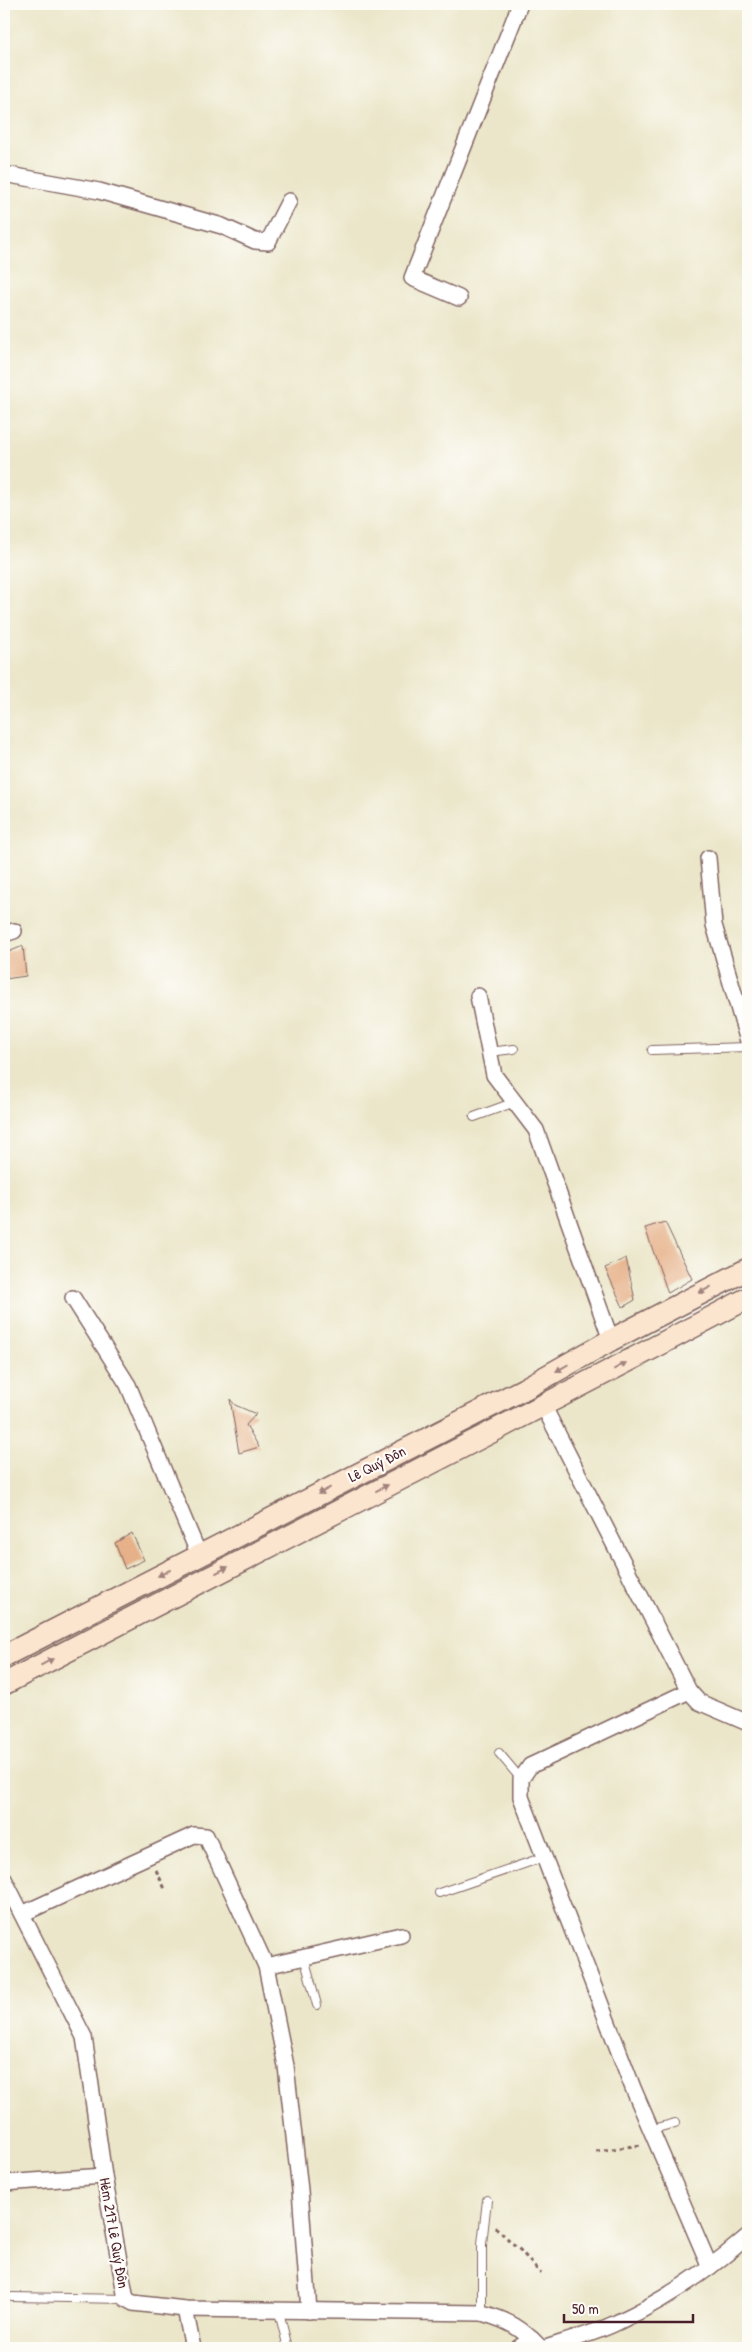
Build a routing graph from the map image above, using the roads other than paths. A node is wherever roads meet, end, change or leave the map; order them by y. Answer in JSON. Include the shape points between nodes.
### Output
{"nodes":[{"id":1,"x":520,"y":4,"type":"edge"},
{"id":2,"x":4,"y":174,"type":"edge"},
{"id":3,"x":289,"y":201,"type":"dead end"},
{"id":4,"x":459,"y":298,"type":"dead end"},
{"id":5,"x":708,"y":858,"type":"dead end"},
{"id":6,"x":478,"y":996,"type":"dead end"},
{"id":7,"x":748,"y":1041,"type":"edge"},
{"id":8,"x":748,"y":1047,"type":"edge"},
{"id":9,"x":514,"y":1049,"type":"dead end"},
{"id":10,"x":652,"y":1050,"type":"dead end"},
{"id":11,"x":489,"y":1052,"type":"junction"},
{"id":12,"x":515,"y":1102,"type":"junction"},
{"id":13,"x":474,"y":1117,"type":"dead end"},
{"id":14,"x":748,"y":1269,"type":"edge"},
{"id":15,"x":73,"y":1298,"type":"dead end"},
{"id":16,"x":748,"y":1298,"type":"edge"},
{"id":17,"x":611,"y":1340,"type":"junction"},
{"id":18,"x":544,"y":1407,"type":"junction"},
{"id":19,"x":345,"y":1480,"type":"junction"},
{"id":20,"x":356,"y":1501,"type":"junction"},
{"id":21,"x":199,"y":1555,"type":"junction"},
{"id":22,"x":4,"y":1656,"type":"edge"},
{"id":23,"x":4,"y":1684,"type":"edge"},
{"id":24,"x":689,"y":1692,"type":"junction"},
{"id":25,"x":748,"y":1723,"type":"edge"},
{"id":26,"x":499,"y":1753,"type":"dead end"},
{"id":27,"x":521,"y":1779,"type":"junction"},
{"id":28,"x":544,"y":1857,"type":"junction"},
{"id":29,"x":4,"y":1879,"type":"edge"},
{"id":30,"x":439,"y":1893,"type":"dead end"},
{"id":31,"x":22,"y":1914,"type":"junction"},
{"id":32,"x":401,"y":1935,"type":"dead end"},
{"id":33,"x":304,"y":1957,"type":"junction"},
{"id":34,"x":266,"y":1966,"type":"junction"},
{"id":35,"x":317,"y":2005,"type":"dead end"},
{"id":36,"x":675,"y":2123,"type":"dead end"},
{"id":37,"x":652,"y":2137,"type":"junction"},
{"id":38,"x":104,"y":2176,"type":"junction"},
{"id":39,"x":4,"y":2183,"type":"edge"},
{"id":40,"x":487,"y":2200,"type":"dead end"},
{"id":41,"x":748,"y":2236,"type":"edge"},
{"id":42,"x":710,"y":2267,"type":"junction"},
{"id":43,"x":12,"y":2297,"type":"dead end"},
{"id":44,"x":126,"y":2299,"type":"junction"},
{"id":45,"x":185,"y":2309,"type":"junction"},
{"id":46,"x":309,"y":2310,"type":"junction"},
{"id":47,"x":279,"y":2312,"type":"junction"},
{"id":48,"x":482,"y":2313,"type":"junction"},
{"id":49,"x":537,"y":2344,"type":"edge"},
{"id":50,"x":193,"y":2348,"type":"edge"},
{"id":51,"x":288,"y":2348,"type":"edge"},
{"id":52,"x":518,"y":2348,"type":"edge"},
{"id":53,"x":546,"y":2348,"type":"edge"}],
"edges":[{"from":1,"to":4,"type":"street","via":[[412,278]]},
{"from":2,"to":3,"type":"street","via":[[99,191],[222,226],[255,241],[268,242]]},
{"from":5,"to":7,"type":"street","via":[[714,925]]},
{"from":6,"to":11,"type":"street"},
{"from":8,"to":10,"type":"lane"},
{"from":9,"to":11,"type":"lane"},
{"from":11,"to":12,"type":"street","via":[[494,1075]]},
{"from":12,"to":13,"type":"lane"},
{"from":12,"to":17,"type":"street","via":[[536,1130]]},
{"from":14,"to":17,"type":"main road","name":"Lê Quý Đôn","one_way":true},
{"from":15,"to":21,"type":"street","via":[[128,1385]]},
{"from":18,"to":16,"type":"main road","name":"Lê Quý Đôn","one_way":true},
{"from":17,"to":19,"type":"main road","name":"Lê Quý Đôn","one_way":true,"via":[[524,1389]]},
{"from":20,"to":18,"type":"main road","name":"Lê Quý Đôn","one_way":true},
{"from":18,"to":24,"type":"street"},
{"from":19,"to":20,"type":"main road"},
{"from":19,"to":21,"type":"main road","name":"Lê Quý Đôn","one_way":true},
{"from":23,"to":20,"type":"main road","name":"Lê Quý Đôn","one_way":true},
{"from":21,"to":22,"type":"main road","name":"Lê Quý Đôn","one_way":true},
{"from":24,"to":25,"type":"street","via":[[699,1702]]},
{"from":24,"to":27,"type":"street","via":[[530,1766]]},
{"from":26,"to":27,"type":"lane"},
{"from":27,"to":28,"type":"street","via":[[522,1797]]},
{"from":28,"to":30,"type":"lane"},
{"from":28,"to":37,"type":"street"},
{"from":29,"to":31,"type":"street","name":"Hẻm 217 Lê Quý Đôn"},
{"from":31,"to":34,"type":"street","via":[[194,1835],[206,1836]]},
{"from":31,"to":38,"type":"street","name":"Hẻm 217 Lê Quý Đôn","via":[[84,2037]]},
{"from":32,"to":33,"type":"street"},
{"from":33,"to":34,"type":"street"},
{"from":33,"to":35,"type":"lane"},
{"from":34,"to":46,"type":"street","via":[[286,2066]]},
{"from":36,"to":37,"type":"lane"},
{"from":37,"to":42,"type":"street"},
{"from":38,"to":39,"type":"street"},
{"from":38,"to":44,"type":"street","name":"Hẻm 217 Lê Quý Đôn"},
{"from":40,"to":48,"type":"lane","via":[[482,2244]]},
{"from":41,"to":42,"type":"street"},
{"from":42,"to":53,"type":"street","via":[[617,2323]]},
{"from":43,"to":44,"type":"lane"},
{"from":44,"to":45,"type":"street","name":"Hẻm 217 Lê Quý Đôn","via":[[134,2303]]},
{"from":45,"to":47,"type":"street","name":"Hẻm 217 Lê Quý Đôn"},
{"from":45,"to":50,"type":"street"},
{"from":46,"to":47,"type":"street","name":"Hẻm 217 Lê Quý Đôn"},
{"from":46,"to":48,"type":"street","name":"Hẻm 217 Lê Quý Đôn"},
{"from":47,"to":51,"type":"lane"},
{"from":48,"to":49,"type":"street","name":"Hẻm 217 Lê Quý Đôn","via":[[514,2324]]},
{"from":49,"to":52,"type":"street"}]}
